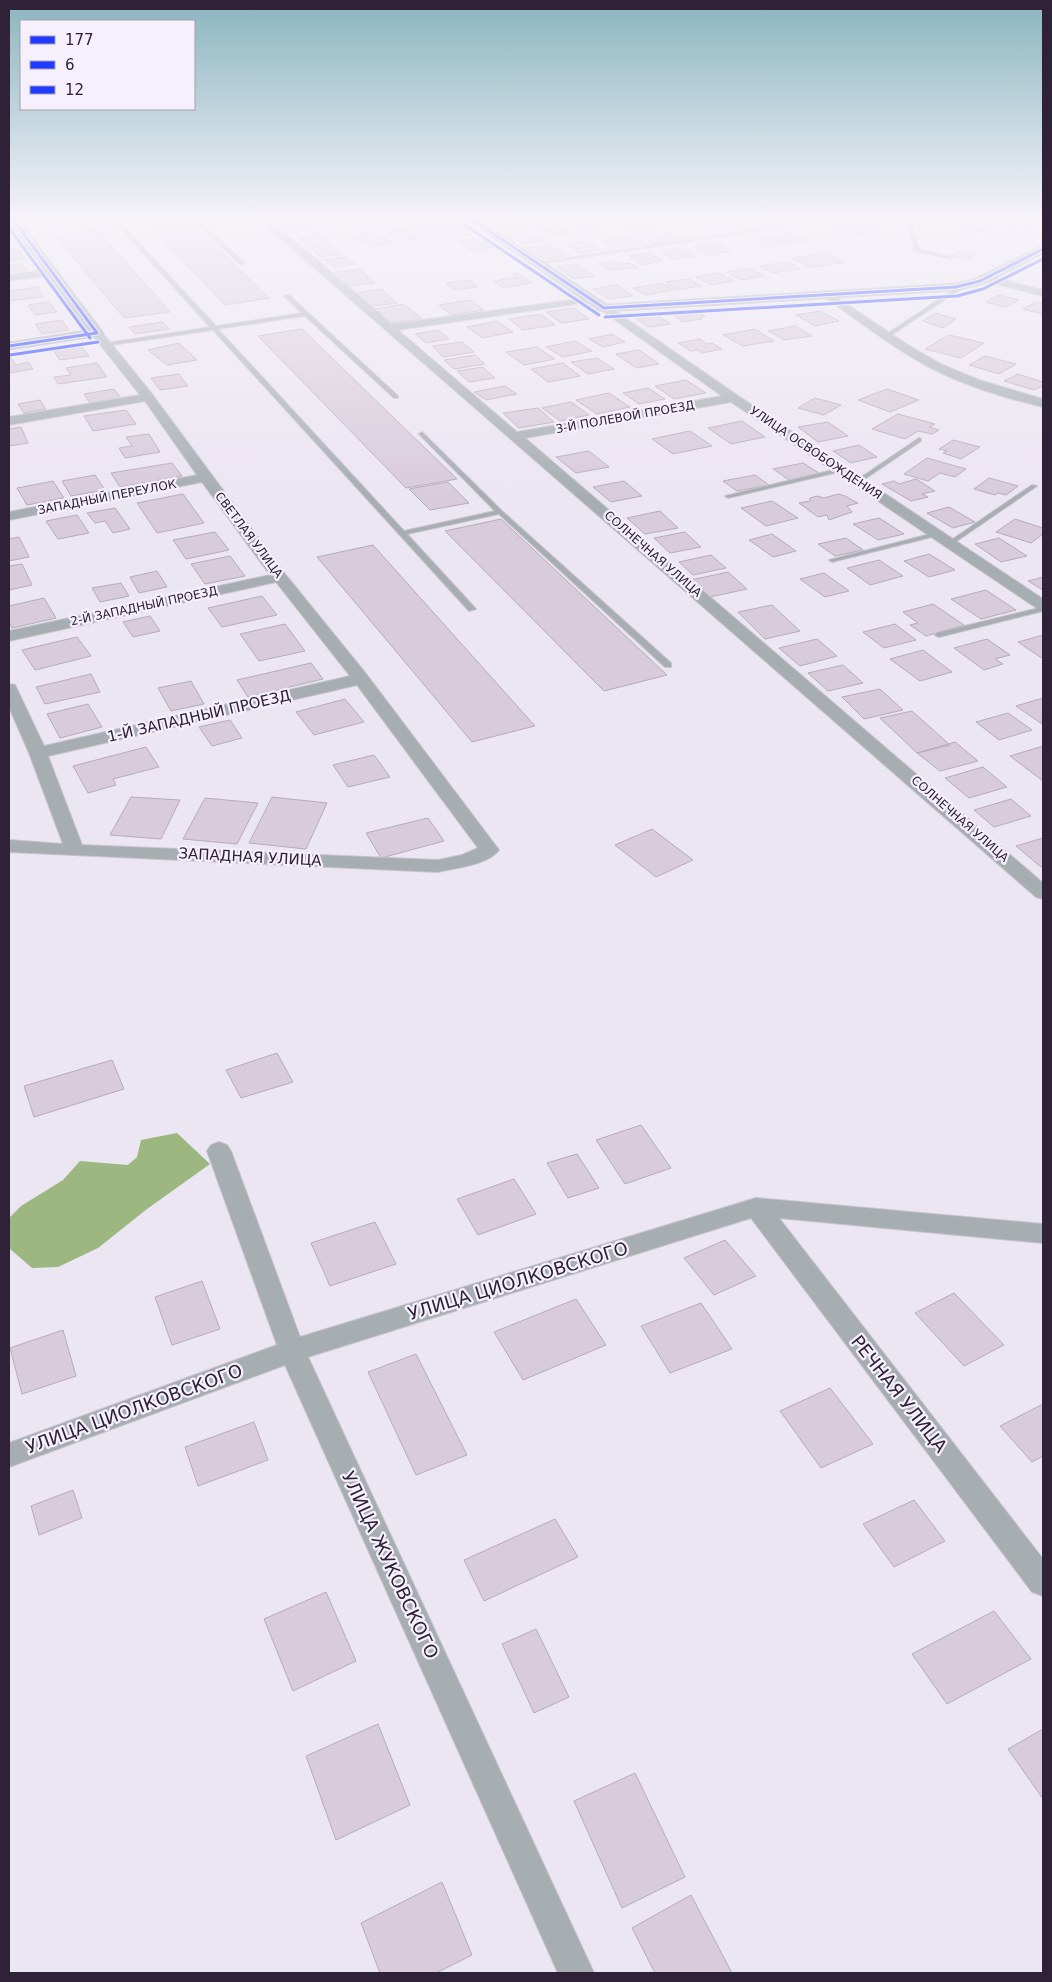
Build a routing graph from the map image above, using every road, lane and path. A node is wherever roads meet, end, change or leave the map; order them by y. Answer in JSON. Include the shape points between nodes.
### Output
{"nodes":[{"id":1,"x":81,"y":310,"type":"edge"},
{"id":2,"x":197,"y":310,"type":"edge"},
{"id":3,"x":302,"y":310,"type":"edge"},
{"id":4,"x":369,"y":310,"type":"edge"},
{"id":5,"x":510,"y":310,"type":"edge"},
{"id":6,"x":608,"y":310,"type":"edge"},
{"id":7,"x":852,"y":310,"type":"edge"},
{"id":8,"x":925,"y":310,"type":"edge"},
{"id":9,"x":306,"y":314,"type":"junction"},
{"id":10,"x":389,"y":328,"type":"junction"},
{"id":11,"x":214,"y":329,"type":"junction"},
{"id":12,"x":97,"y":333,"type":"junction"},
{"id":13,"x":888,"y":335,"type":"junction"},
{"id":14,"x":107,"y":345,"type":"junction"},
{"id":15,"x":9,"y":346,"type":"edge"},
{"id":16,"x":148,"y":397,"type":"junction"},
{"id":17,"x":396,"y":397,"type":"dead end"},
{"id":18,"x":733,"y":398,"type":"junction"},
{"id":19,"x":1043,"y":403,"type":"edge"},
{"id":20,"x":9,"y":421,"type":"edge"},
{"id":21,"x":422,"y":434,"type":"dead end"},
{"id":22,"x":516,"y":436,"type":"junction"},
{"id":23,"x":919,"y":440,"type":"dead end"},
{"id":24,"x":841,"y":470,"type":"junction"},
{"id":25,"x":205,"y":477,"type":"junction"},
{"id":26,"x":858,"y":482,"type":"junction"},
{"id":27,"x":1034,"y":486,"type":"dead end"},
{"id":28,"x":728,"y":496,"type":"dead end"},
{"id":29,"x":500,"y":512,"type":"junction"},
{"id":30,"x":9,"y":516,"type":"edge"},
{"id":31,"x":402,"y":533,"type":"junction"},
{"id":32,"x":938,"y":534,"type":"junction"},
{"id":33,"x":949,"y":544,"type":"junction"},
{"id":34,"x":832,"y":560,"type":"dead end"},
{"id":35,"x":280,"y":577,"type":"junction"},
{"id":36,"x":1043,"y":608,"type":"edge"},
{"id":37,"x":472,"y":609,"type":"dead end"},
{"id":38,"x":939,"y":635,"type":"dead end"},
{"id":39,"x":9,"y":636,"type":"edge"},
{"id":40,"x":668,"y":665,"type":"dead end"},
{"id":41,"x":361,"y":679,"type":"junction"},
{"id":42,"x":9,"y":689,"type":"edge"},
{"id":43,"x":38,"y":753,"type":"junction"},
{"id":44,"x":9,"y":846,"type":"edge"},
{"id":45,"x":74,"y":849,"type":"junction"},
{"id":46,"x":489,"y":850,"type":"joint"},
{"id":47,"x":1043,"y":893,"type":"edge"},
{"id":48,"x":219,"y":1151,"type":"dead end"},
{"id":49,"x":756,"y":1207,"type":"junction"},
{"id":50,"x":1043,"y":1233,"type":"edge"},
{"id":51,"x":292,"y":1351,"type":"junction"},
{"id":52,"x":9,"y":1455,"type":"edge"},
{"id":53,"x":1043,"y":1582,"type":"edge"},
{"id":54,"x":576,"y":1973,"type":"edge"}],
"edges":[{"from":1,"to":12,"type":"street","name":"СВЕТЛАЯ УЛИЦА"},
{"from":2,"to":11,"type":"lane"},
{"from":3,"to":9,"type":"lane"},
{"from":4,"to":10,"type":"street","name":"СОЛНЕЧНАЯ УЛИЦА"},
{"from":5,"to":10,"type":"street"},
{"from":6,"to":18,"type":"street","name":"УЛИЦА ОСВОБОЖДЕНИЯ"},
{"from":7,"to":13,"type":"street"},
{"from":8,"to":13,"type":"lane"},
{"from":9,"to":11,"type":"lane"},
{"from":9,"to":17,"type":"lane"},
{"from":10,"to":22,"type":"street","name":"СОЛНЕЧНАЯ УЛИЦА"},
{"from":11,"to":14,"type":"lane"},
{"from":11,"to":31,"type":"lane"},
{"from":12,"to":14,"type":"street","name":"СВЕТЛАЯ УЛИЦА"},
{"from":12,"to":15,"type":"street"},
{"from":13,"to":19,"type":"street","via":[[951,374]]},
{"from":14,"to":16,"type":"street","name":"СВЕТЛАЯ УЛИЦА"},
{"from":16,"to":20,"type":"street"},
{"from":16,"to":25,"type":"street","name":"СВЕТЛАЯ УЛИЦА"},
{"from":18,"to":22,"type":"street","name":"3-Й ПОЛЕВОЙ ПРОЕЗД"},
{"from":18,"to":24,"type":"street","name":"УЛИЦА ОСВОБОЖДЕНИЯ"},
{"from":21,"to":29,"type":"lane"},
{"from":22,"to":47,"type":"street","name":"СОЛНЕЧНАЯ УЛИЦА"},
{"from":23,"to":26,"type":"lane"},
{"from":24,"to":26,"type":"street","name":"УЛИЦА ОСВОБОЖДЕНИЯ"},
{"from":24,"to":28,"type":"lane"},
{"from":25,"to":30,"type":"street","name":"ЗАПАДНЫЙ ПЕРЕУЛОК"},
{"from":25,"to":35,"type":"street","name":"СВЕТЛАЯ УЛИЦА"},
{"from":26,"to":32,"type":"street","name":"УЛИЦА ОСВОБОЖДЕНИЯ"},
{"from":27,"to":33,"type":"lane"},
{"from":29,"to":31,"type":"lane"},
{"from":29,"to":40,"type":"lane"},
{"from":31,"to":37,"type":"lane"},
{"from":32,"to":33,"type":"street","name":"УЛИЦА ОСВОБОЖДЕНИЯ"},
{"from":32,"to":34,"type":"lane"},
{"from":33,"to":36,"type":"street","name":"УЛИЦА ОСВОБОЖДЕНИЯ"},
{"from":35,"to":39,"type":"street","name":"2-Й ЗАПАДНЫЙ ПРОЕЗД"},
{"from":35,"to":41,"type":"street","name":"СВЕТЛАЯ УЛИЦА"},
{"from":36,"to":38,"type":"lane"},
{"from":41,"to":43,"type":"street","name":"1-Й ЗАПАДНЫЙ ПРОЕЗД"},
{"from":41,"to":46,"type":"street","name":"СВЕТЛАЯ УЛИЦА"},
{"from":42,"to":43,"type":"street"},
{"from":43,"to":45,"type":"street"},
{"from":44,"to":45,"type":"street","name":"ЗАПАДНАЯ УЛИЦА"},
{"from":45,"to":46,"type":"street","name":"ЗАПАДНАЯ УЛИЦА","via":[[438,866],[468,860]]},
{"from":48,"to":51,"type":"street","name":"УЛИЦА ЖУКОВСКОГО"},
{"from":49,"to":50,"type":"street","name":"УЛИЦА ЦИОЛКОВСКОГО"},
{"from":49,"to":51,"type":"street","name":"УЛИЦА ЦИОЛКОВСКОГО"},
{"from":49,"to":53,"type":"street","name":"РЕЧНАЯ УЛИЦА"},
{"from":51,"to":52,"type":"street","name":"УЛИЦА ЦИОЛКОВСКОГО"},
{"from":51,"to":54,"type":"street","name":"УЛИЦА ЖУКОВСКОГО"}]}
